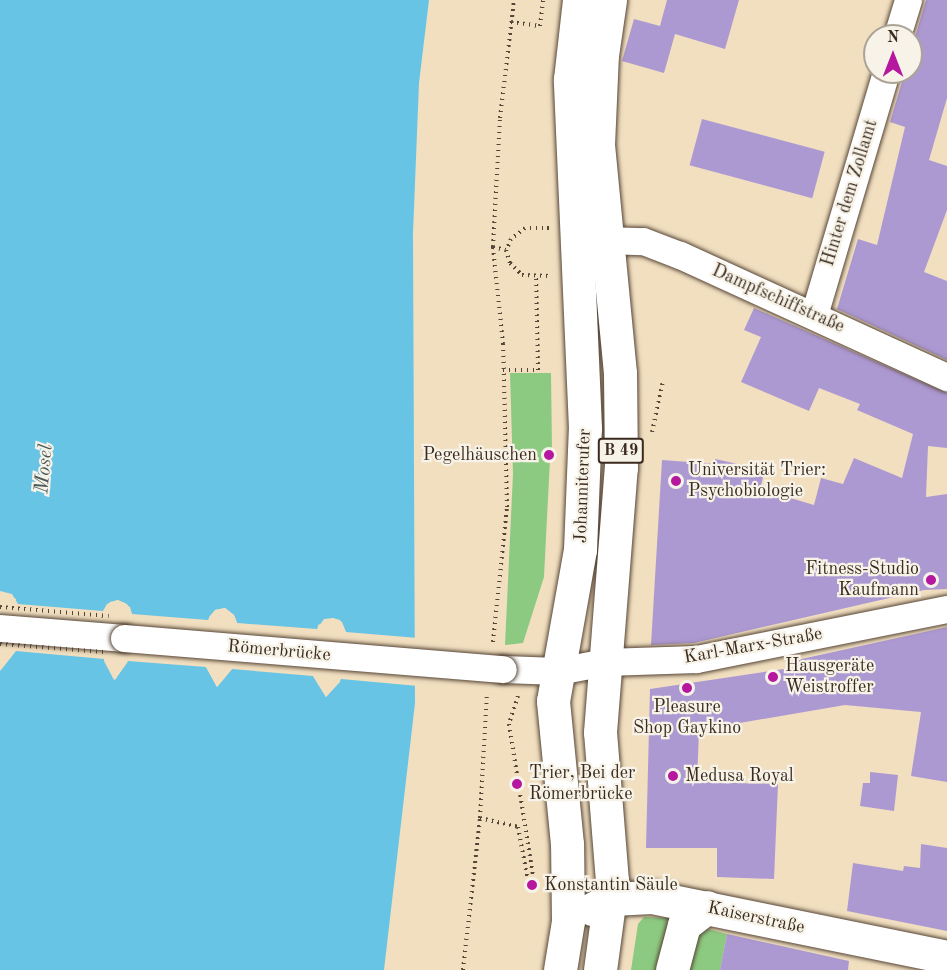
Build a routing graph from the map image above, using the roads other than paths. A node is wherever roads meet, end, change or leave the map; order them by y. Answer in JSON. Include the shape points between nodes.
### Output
{"nodes":[{"id":1,"x":579,"y":0,"type":"edge"},
{"id":2,"x":610,"y":0,"type":"edge"},
{"id":3,"x":908,"y":0,"type":"edge"},
{"id":4,"x":901,"y":24,"type":"edge"},
{"id":5,"x":882,"y":84,"type":"edge"},
{"id":6,"x":605,"y":240,"type":"junction"},
{"id":7,"x":567,"y":272,"type":"junction"},
{"id":8,"x":814,"y":315,"type":"junction"},
{"id":9,"x":947,"y":377,"type":"edge"},
{"id":10,"x":947,"y":609,"type":"edge"},
{"id":11,"x":0,"y":628,"type":"edge"},
{"id":12,"x":604,"y":662,"type":"junction"},
{"id":13,"x":558,"y":671,"type":"junction"},
{"id":14,"x":612,"y":899,"type":"junction"},
{"id":15,"x":707,"y":907,"type":"junction"},
{"id":16,"x":568,"y":921,"type":"junction"},
{"id":17,"x":947,"y":957,"type":"edge"},
{"id":18,"x":560,"y":970,"type":"edge"},
{"id":19,"x":600,"y":970,"type":"edge"},
{"id":20,"x":672,"y":970,"type":"edge"}],
"edges":[{"from":1,"to":7,"type":"main road","name":"Johanniterufer","number":"B 49","via":[[570,79]]},
{"from":2,"to":6,"type":"main road","name":"Johanniterufer","number":"B 49","via":[[598,103]]},
{"from":3,"to":4,"type":"street"},
{"from":5,"to":8,"type":"street","name":"Hinter dem Zollamt"},
{"from":6,"to":7,"type":"main road"},
{"from":6,"to":8,"type":"street","name":"Dampfschiffstraße","via":[[643,241]]},
{"from":6,"to":12,"type":"main road","name":"Johanniterufer","number":"B 49","via":[[620,373],[621,440]]},
{"from":7,"to":13,"type":"main road","name":"Johanniterufer","number":"B 49","via":[[584,354],[582,518]]},
{"from":8,"to":9,"type":"street","name":"Dampfschiffstraße"},
{"from":10,"to":12,"type":"street","name":"Karl-Marx-Straße","via":[[696,659]]},
{"from":11,"to":13,"type":"street","name":"Römerbrücke","bridge":true},
{"from":12,"to":13,"type":"street","name":"Karl-Marx-Straße"},
{"from":12,"to":14,"type":"main road","name":"Johanniterufer","number":"B 49","via":[[601,753]]},
{"from":13,"to":16,"type":"main road","name":"Johanniterufer","number":"B 49","via":[[553,701],[567,844]]},
{"from":14,"to":15,"type":"main road","name":"Kaiserstraße","via":[[652,897]]},
{"from":14,"to":16,"type":"main road","name":"Kaiserstraße"},
{"from":14,"to":19,"type":"main road","name":"Johanniterufer","number":"B 49"},
{"from":15,"to":17,"type":"main road","name":"Kaiserstraße"},
{"from":15,"to":20,"type":"main road","via":[[684,925]]},
{"from":16,"to":18,"type":"main road","name":"Johanniterufer","number":"B 49"}]}
